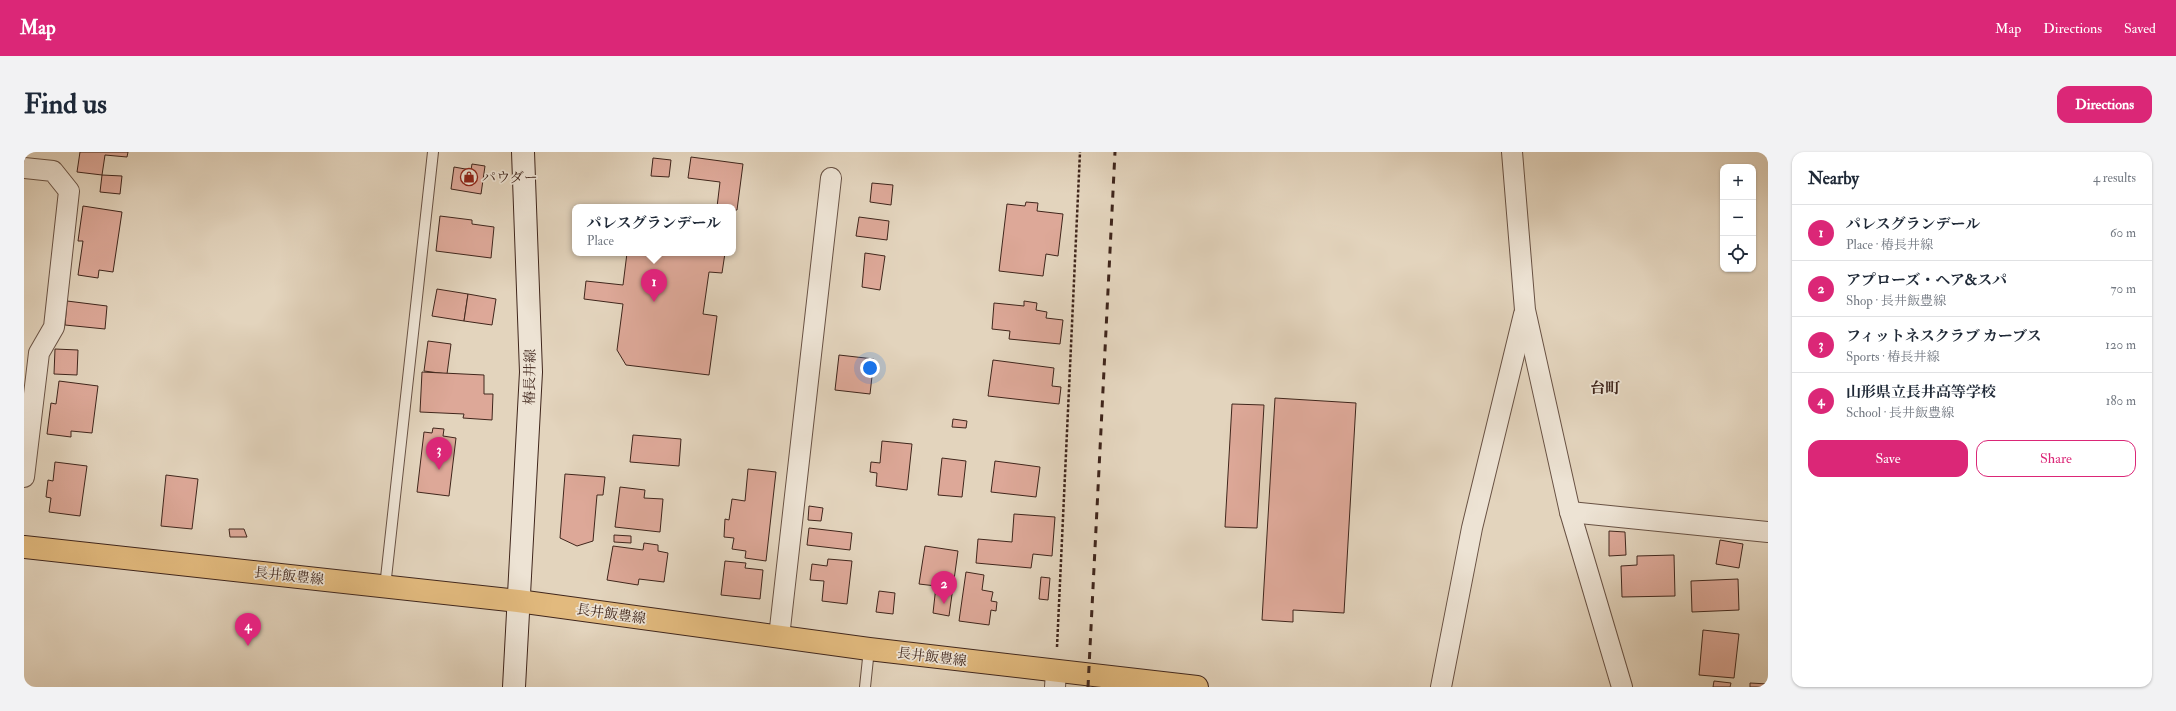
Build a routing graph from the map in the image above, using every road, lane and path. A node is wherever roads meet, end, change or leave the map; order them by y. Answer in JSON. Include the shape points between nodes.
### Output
{"nodes":[{"id":1,"x":433,"y":152,"type":"edge"},
{"id":2,"x":523,"y":152,"type":"edge"},
{"id":3,"x":1080,"y":152,"type":"edge"},
{"id":4,"x":1512,"y":152,"type":"edge"},
{"id":5,"x":24,"y":168,"type":"edge"},
{"id":6,"x":831,"y":178,"type":"dead end"},
{"id":7,"x":1525,"y":310,"type":"junction"},
{"id":8,"x":24,"y":477,"type":"edge"},
{"id":9,"x":1570,"y":512,"type":"junction"},
{"id":10,"x":1768,"y":532,"type":"edge"},
{"id":11,"x":24,"y":547,"type":"edge"},
{"id":12,"x":384,"y":587,"type":"junction"},
{"id":13,"x":518,"y":601,"type":"junction"},
{"id":14,"x":779,"y":637,"type":"junction"},
{"id":15,"x":869,"y":649,"type":"junction"},
{"id":16,"x":1056,"y":679,"type":"edge"},
{"id":17,"x":514,"y":687,"type":"edge"},
{"id":18,"x":865,"y":687,"type":"edge"},
{"id":19,"x":1196,"y":687,"type":"edge"},
{"id":20,"x":1441,"y":687,"type":"edge"},
{"id":21,"x":1622,"y":687,"type":"edge"}],
"edges":[{"from":1,"to":12,"type":"lane"},
{"from":2,"to":13,"type":"main road","name":"椿長井線","via":[[531,372]]},
{"from":3,"to":16,"type":"path"},
{"from":4,"to":7,"type":"street"},
{"from":5,"to":8,"type":"street","via":[[54,171],[69,190],[54,327],[39,353]]},
{"from":6,"to":14,"type":"street"},
{"from":7,"to":9,"type":"street"},
{"from":7,"to":20,"type":"street","via":[[1472,528]]},
{"from":9,"to":10,"type":"street"},
{"from":9,"to":21,"type":"street"},
{"from":11,"to":12,"type":"main road","name":"長井飯豊線"},
{"from":12,"to":13,"type":"main road","name":"長井飯豊線"},
{"from":13,"to":14,"type":"main road","name":"長井飯豊線"},
{"from":13,"to":17,"type":"main road","name":"椿長井線"},
{"from":14,"to":15,"type":"main road","name":"長井飯豊線"},
{"from":15,"to":16,"type":"main road","name":"長井飯豊線"},
{"from":15,"to":18,"type":"lane"},
{"from":16,"to":19,"type":"main road","name":"長井飯豊線"}]}
